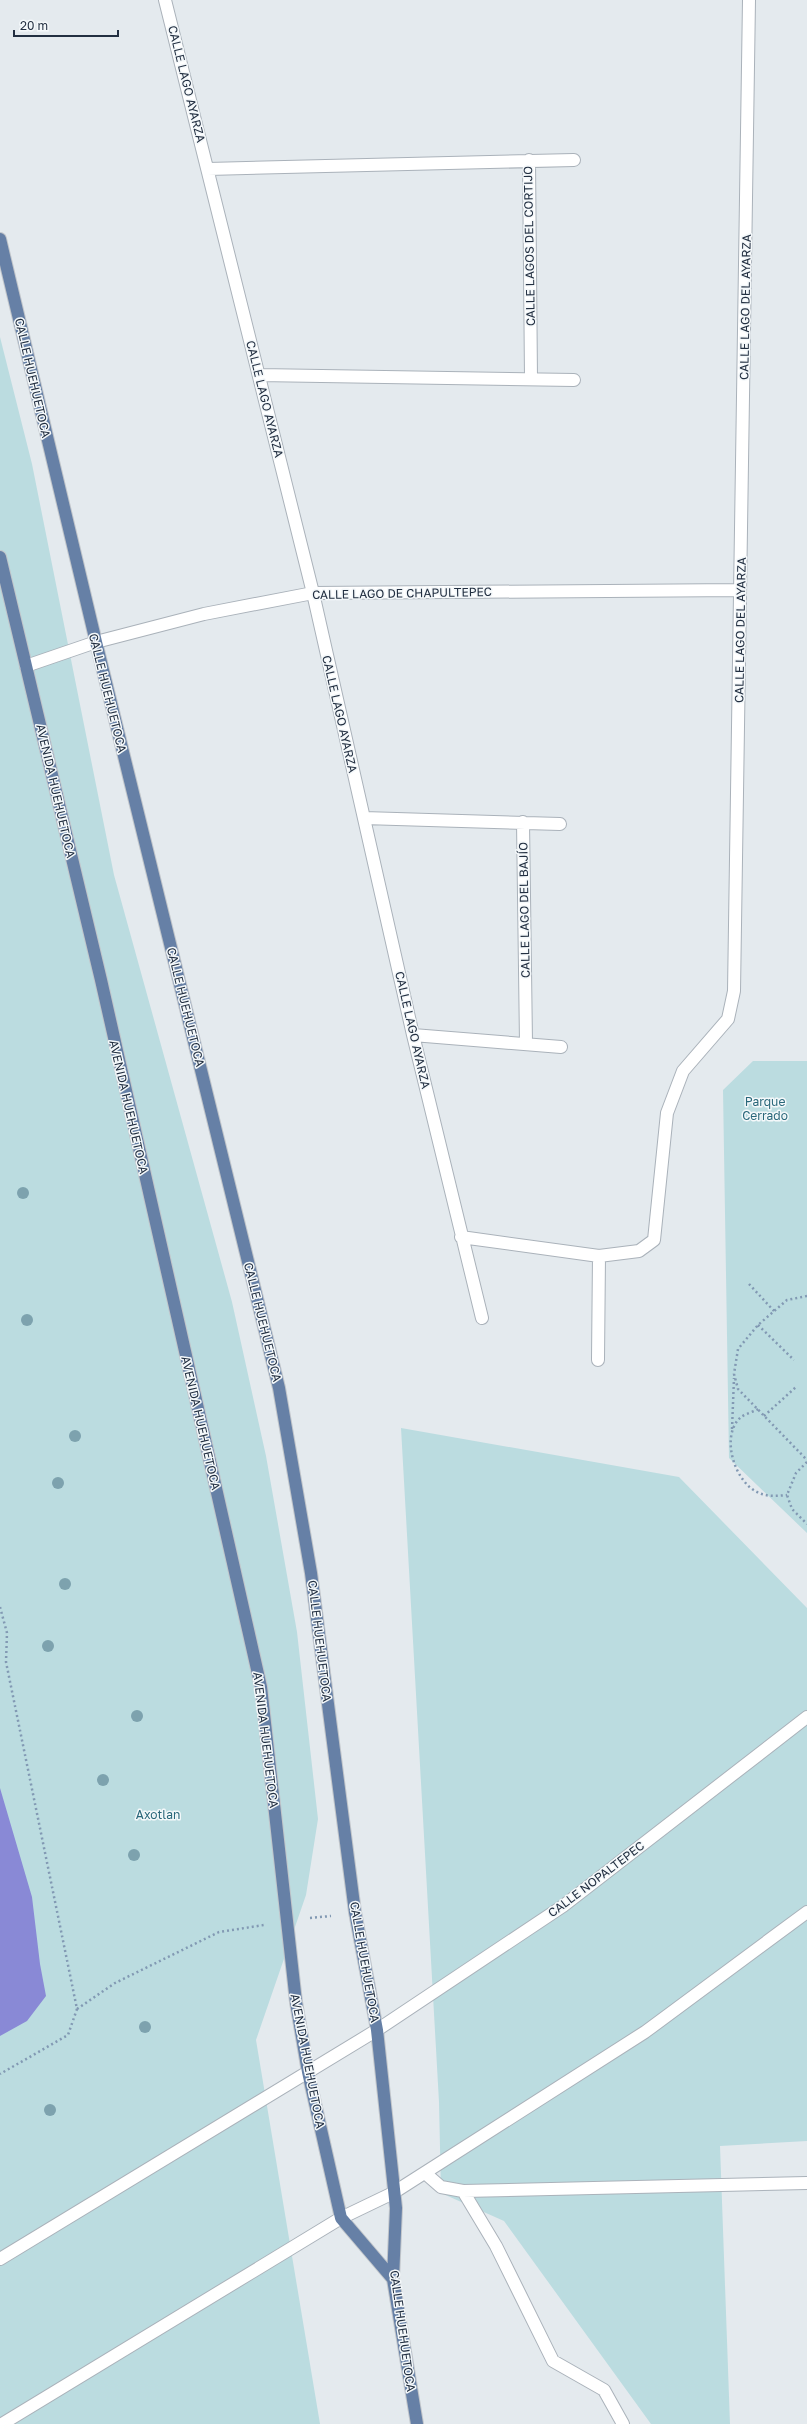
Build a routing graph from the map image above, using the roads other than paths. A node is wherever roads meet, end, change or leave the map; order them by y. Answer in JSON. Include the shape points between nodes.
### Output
{"nodes":[{"id":1,"x":165,"y":0,"type":"edge"},
{"id":2,"x":749,"y":0,"type":"edge"},
{"id":3,"x":528,"y":160,"type":"junction"},
{"id":4,"x":574,"y":160,"type":"dead end"},
{"id":5,"x":208,"y":169,"type":"junction"},
{"id":6,"x":0,"y":239,"type":"edge"},
{"id":7,"x":259,"y":375,"type":"junction"},
{"id":8,"x":531,"y":378,"type":"junction"},
{"id":9,"x":574,"y":380,"type":"dead end"},
{"id":10,"x":0,"y":557,"type":"edge"},
{"id":11,"x":740,"y":590,"type":"junction"},
{"id":12,"x":313,"y":593,"type":"junction"},
{"id":13,"x":96,"y":642,"type":"junction"},
{"id":14,"x":26,"y":666,"type":"junction"},
{"id":15,"x":364,"y":818,"type":"junction"},
{"id":16,"x":523,"y":822,"type":"junction"},
{"id":17,"x":560,"y":824,"type":"dead end"},
{"id":18,"x":413,"y":1034,"type":"junction"},
{"id":19,"x":526,"y":1043,"type":"junction"},
{"id":20,"x":561,"y":1047,"type":"dead end"},
{"id":21,"x":461,"y":1237,"type":"junction"},
{"id":22,"x":599,"y":1256,"type":"junction"},
{"id":23,"x":482,"y":1318,"type":"dead end"},
{"id":24,"x":598,"y":1360,"type":"dead end"},
{"id":25,"x":807,"y":1717,"type":"edge"},
{"id":26,"x":807,"y":1912,"type":"edge"},
{"id":27,"x":377,"y":2030,"type":"junction"},
{"id":28,"x":308,"y":2072,"type":"junction"},
{"id":29,"x":425,"y":2173,"type":"junction"},
{"id":30,"x":807,"y":2183,"type":"edge"},
{"id":31,"x":463,"y":2192,"type":"junction"},
{"id":32,"x":393,"y":2193,"type":"junction"},
{"id":33,"x":341,"y":2218,"type":"junction"},
{"id":34,"x":0,"y":2259,"type":"edge"},
{"id":35,"x":394,"y":2279,"type":"junction"},
{"id":36,"x":2,"y":2424,"type":"edge"},
{"id":37,"x":417,"y":2424,"type":"edge"},
{"id":38,"x":623,"y":2424,"type":"edge"}],
"edges":[{"from":1,"to":5,"type":"street","name":"CALLE LAGO AYARZA"},
{"from":2,"to":11,"type":"street","name":"CALLE LAGO DEL AYARZA"},
{"from":3,"to":4,"type":"street"},
{"from":3,"to":5,"type":"street","name":"CALLE LAGOS DEL CORTIJO"},
{"from":3,"to":8,"type":"street","name":"CALLE LAGOS DEL CORTIJO"},
{"from":5,"to":7,"type":"street","name":"CALLE LAGO AYARZA"},
{"from":6,"to":13,"type":"main road","name":"CALLE HUEHUETOCA"},
{"from":7,"to":8,"type":"street"},
{"from":7,"to":12,"type":"street","name":"CALLE LAGO AYARZA"},
{"from":8,"to":9,"type":"street"},
{"from":10,"to":14,"type":"main road","name":"AVENIDA HUEHUETOCA"},
{"from":11,"to":12,"type":"street","name":"CALLE LAGO DE CHAPULTEPEC"},
{"from":11,"to":22,"type":"street","name":"CALLE LAGO DEL AYARZA","via":[[734,991],[728,1019],[683,1071],[667,1113],[654,1240],[639,1251]]},
{"from":12,"to":13,"type":"street","name":"CALLE LAGO DE CHAPULTEPEC","via":[[204,614]]},
{"from":12,"to":15,"type":"street","name":"CALLE LAGO AYARZA"},
{"from":13,"to":14,"type":"street","name":"CALLE LAGO DE CHAPULTEPEC"},
{"from":13,"to":27,"type":"main road","name":"CALLE HUEHUETOCA","via":[[280,1388],[311,1573],[355,1912]]},
{"from":14,"to":28,"type":"main road","name":"AVENIDA HUEHUETOCA","via":[[101,980],[261,1687],[296,2002]]},
{"from":15,"to":16,"type":"street"},
{"from":15,"to":18,"type":"street","name":"CALLE LAGO AYARZA"},
{"from":16,"to":17,"type":"street"},
{"from":16,"to":19,"type":"street","name":"CALLE LAGO DEL BAJÍO"},
{"from":18,"to":19,"type":"street"},
{"from":18,"to":21,"type":"street","name":"CALLE LAGO AYARZA"},
{"from":19,"to":20,"type":"street"},
{"from":21,"to":22,"type":"street"},
{"from":21,"to":23,"type":"street","name":"CALLE LAGO AYARZA"},
{"from":22,"to":24,"type":"street"},
{"from":25,"to":27,"type":"street","name":"CALLE NOPALTEPEC","via":[[563,1906]]},
{"from":26,"to":29,"type":"street","via":[[645,2032]]},
{"from":27,"to":28,"type":"street","name":"CALLE NOPALTEPEC"},
{"from":27,"to":32,"type":"main road","name":"CALLE HUEHUETOCA"},
{"from":28,"to":33,"type":"main road","name":"AVENIDA HUEHUETOCA"},
{"from":28,"to":34,"type":"street","name":"CALLE NOPALTEPEC"},
{"from":29,"to":31,"type":"street","via":[[441,2187]]},
{"from":29,"to":32,"type":"street"},
{"from":30,"to":31,"type":"street"},
{"from":31,"to":38,"type":"street","via":[[496,2246],[553,2361],[604,2390]]},
{"from":32,"to":33,"type":"street"},
{"from":32,"to":35,"type":"main road","name":"CALLE HUEHUETOCA","via":[[396,2208]]},
{"from":33,"to":35,"type":"main road","name":"AVENIDA HUEHUETOCA"},
{"from":33,"to":36,"type":"street"},
{"from":35,"to":37,"type":"main road","name":"CALLE HUEHUETOCA"}]}
